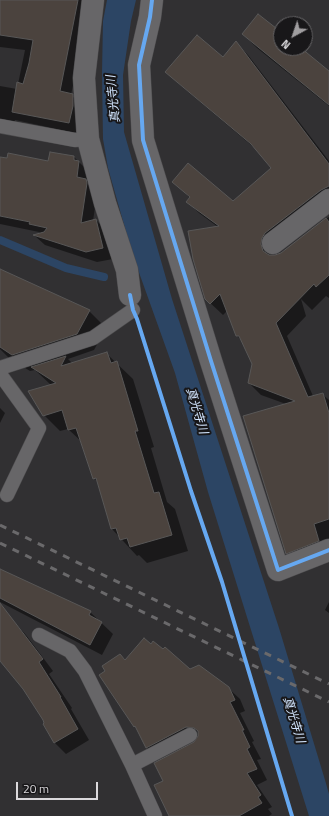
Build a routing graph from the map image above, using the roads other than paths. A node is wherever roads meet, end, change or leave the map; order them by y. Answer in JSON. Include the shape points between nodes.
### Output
{"nodes":[{"id":1,"x":93,"y":0,"type":"edge"},
{"id":2,"x":152,"y":0,"type":"edge"},
{"id":3,"x":0,"y":126,"type":"edge"},
{"id":4,"x":88,"y":139,"type":"junction"},
{"id":5,"x":329,"y":200,"type":"edge"},
{"id":6,"x":273,"y":243,"type":"dead end"},
{"id":7,"x":132,"y":302,"type":"joint"},
{"id":8,"x":0,"y":368,"type":"edge"},
{"id":9,"x":0,"y":374,"type":"edge"},
{"id":10,"x":8,"y":496,"type":"edge"},
{"id":11,"x":329,"y":550,"type":"edge"},
{"id":12,"x":39,"y":635,"type":"dead end"},
{"id":13,"x":190,"y":735,"type":"dead end"},
{"id":14,"x":132,"y":765,"type":"junction"},
{"id":15,"x":155,"y":816,"type":"edge"}],
"edges":[{"from":1,"to":4,"type":"street","via":[[84,78]]},
{"from":2,"to":11,"type":"street","via":[[139,65],[143,140],[213,369],[278,570]]},
{"from":3,"to":4,"type":"lane","via":[[75,140]]},
{"from":4,"to":7,"type":"street","via":[[127,270]]},
{"from":5,"to":6,"type":"street"},
{"from":7,"to":8,"type":"lane","via":[[93,338]]},
{"from":9,"to":10,"type":"lane","via":[[39,428]]},
{"from":12,"to":14,"type":"lane","via":[[70,651],[85,671]]},
{"from":13,"to":14,"type":"lane"},
{"from":14,"to":15,"type":"lane"}]}
